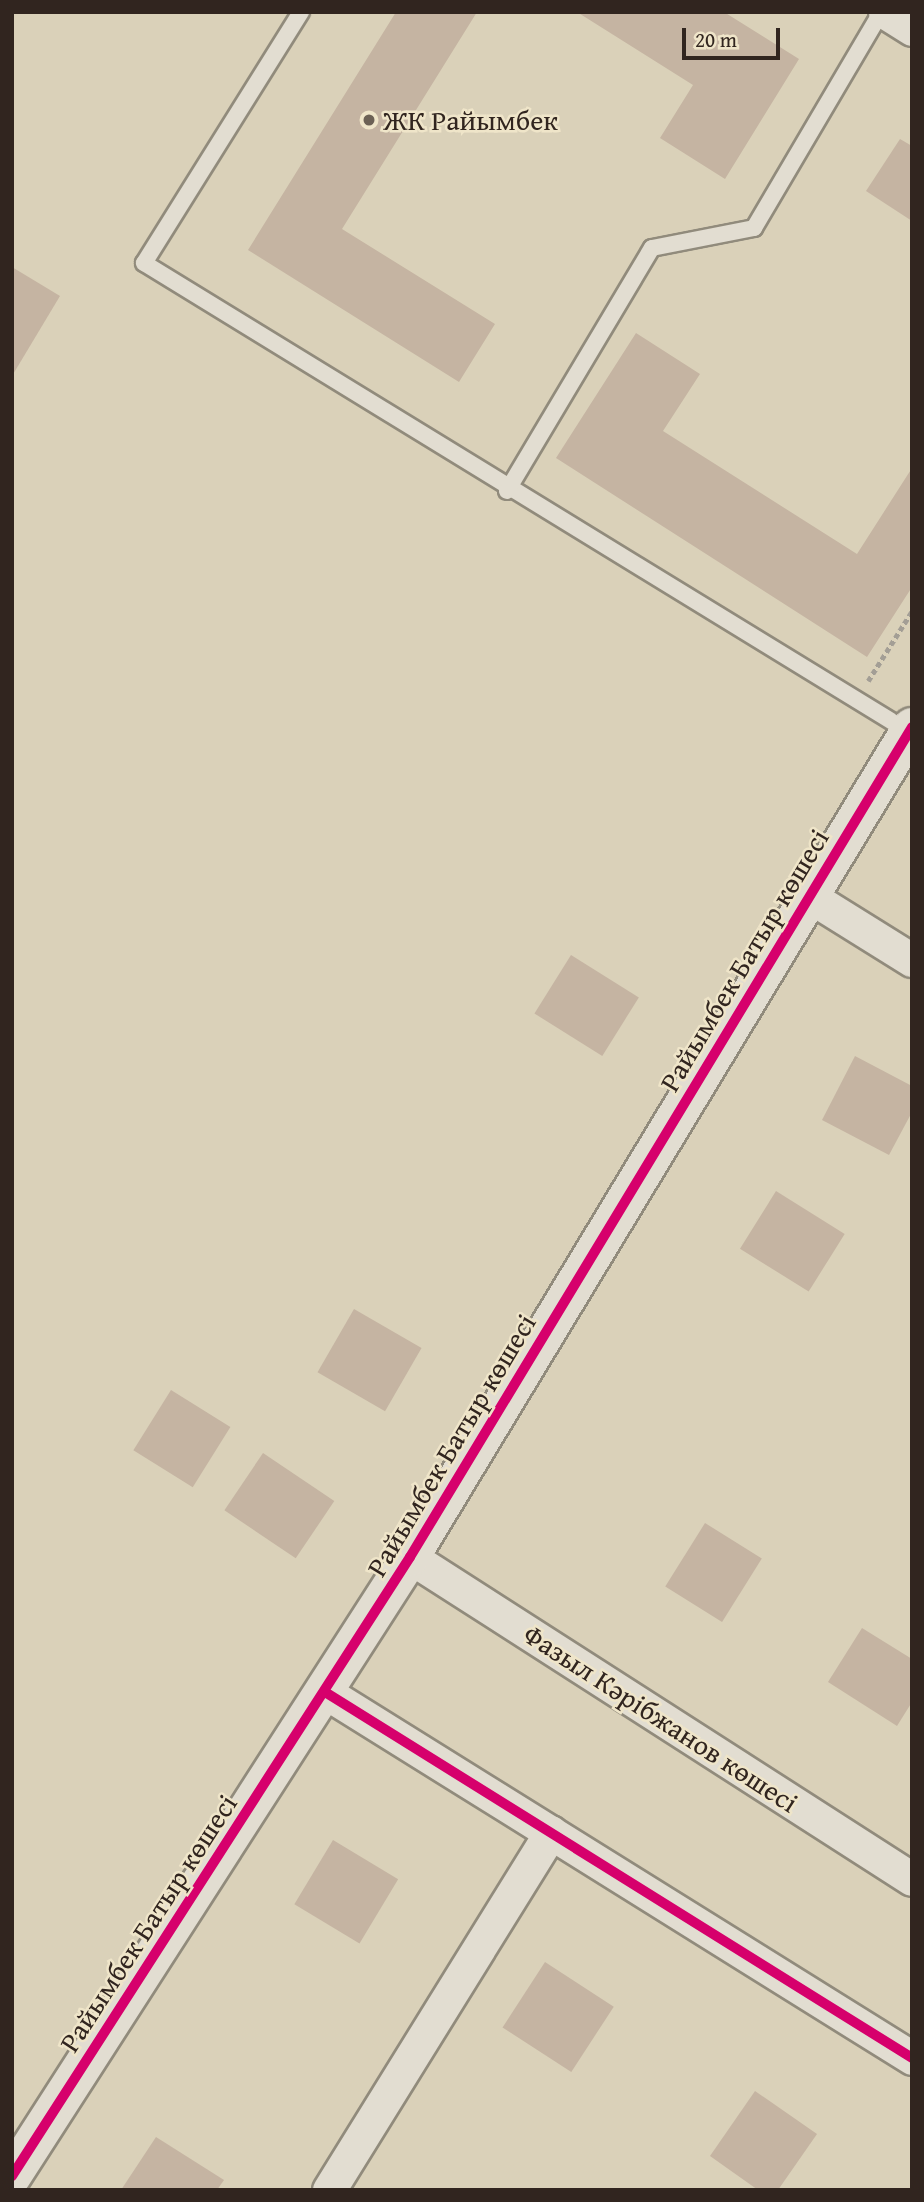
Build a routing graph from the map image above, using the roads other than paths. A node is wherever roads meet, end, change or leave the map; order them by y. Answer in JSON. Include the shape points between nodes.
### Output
{"nodes":[{"id":1,"x":301,"y":12,"type":"edge"},
{"id":2,"x":883,"y":12,"type":"edge"},
{"id":3,"x":912,"y":29,"type":"edge"},
{"id":4,"x":507,"y":491,"type":"junction"},
{"id":5,"x":910,"y":729,"type":"edge"},
{"id":6,"x":809,"y":896,"type":"junction"},
{"id":7,"x":912,"y":960,"type":"edge"},
{"id":8,"x":410,"y":1557,"type":"junction"},
{"id":9,"x":325,"y":1692,"type":"junction"},
{"id":10,"x":551,"y":1832,"type":"junction"},
{"id":11,"x":912,"y":1879,"type":"edge"},
{"id":12,"x":912,"y":2058,"type":"edge"},
{"id":13,"x":12,"y":2176,"type":"edge"},
{"id":14,"x":329,"y":2190,"type":"edge"}],
"edges":[{"from":1,"to":4,"type":"lane","via":[[144,263]]},
{"from":2,"to":3,"type":"street"},
{"from":2,"to":4,"type":"lane","via":[[754,228],[652,248]]},
{"from":4,"to":5,"type":"lane"},
{"from":5,"to":6,"type":"street","name":"Райымбек Батыр көшесі"},
{"from":6,"to":7,"type":"street"},
{"from":6,"to":8,"type":"street","name":"Райымбек Батыр көшесі"},
{"from":8,"to":9,"type":"street","name":"Райымбек Батыр көшесі"},
{"from":8,"to":11,"type":"street","name":"Фазыл Кәрібжанов көшесі"},
{"from":9,"to":10,"type":"street"},
{"from":9,"to":13,"type":"street","name":"Райымбек Батыр көшесі"},
{"from":10,"to":12,"type":"street"},
{"from":10,"to":14,"type":"street"}]}
